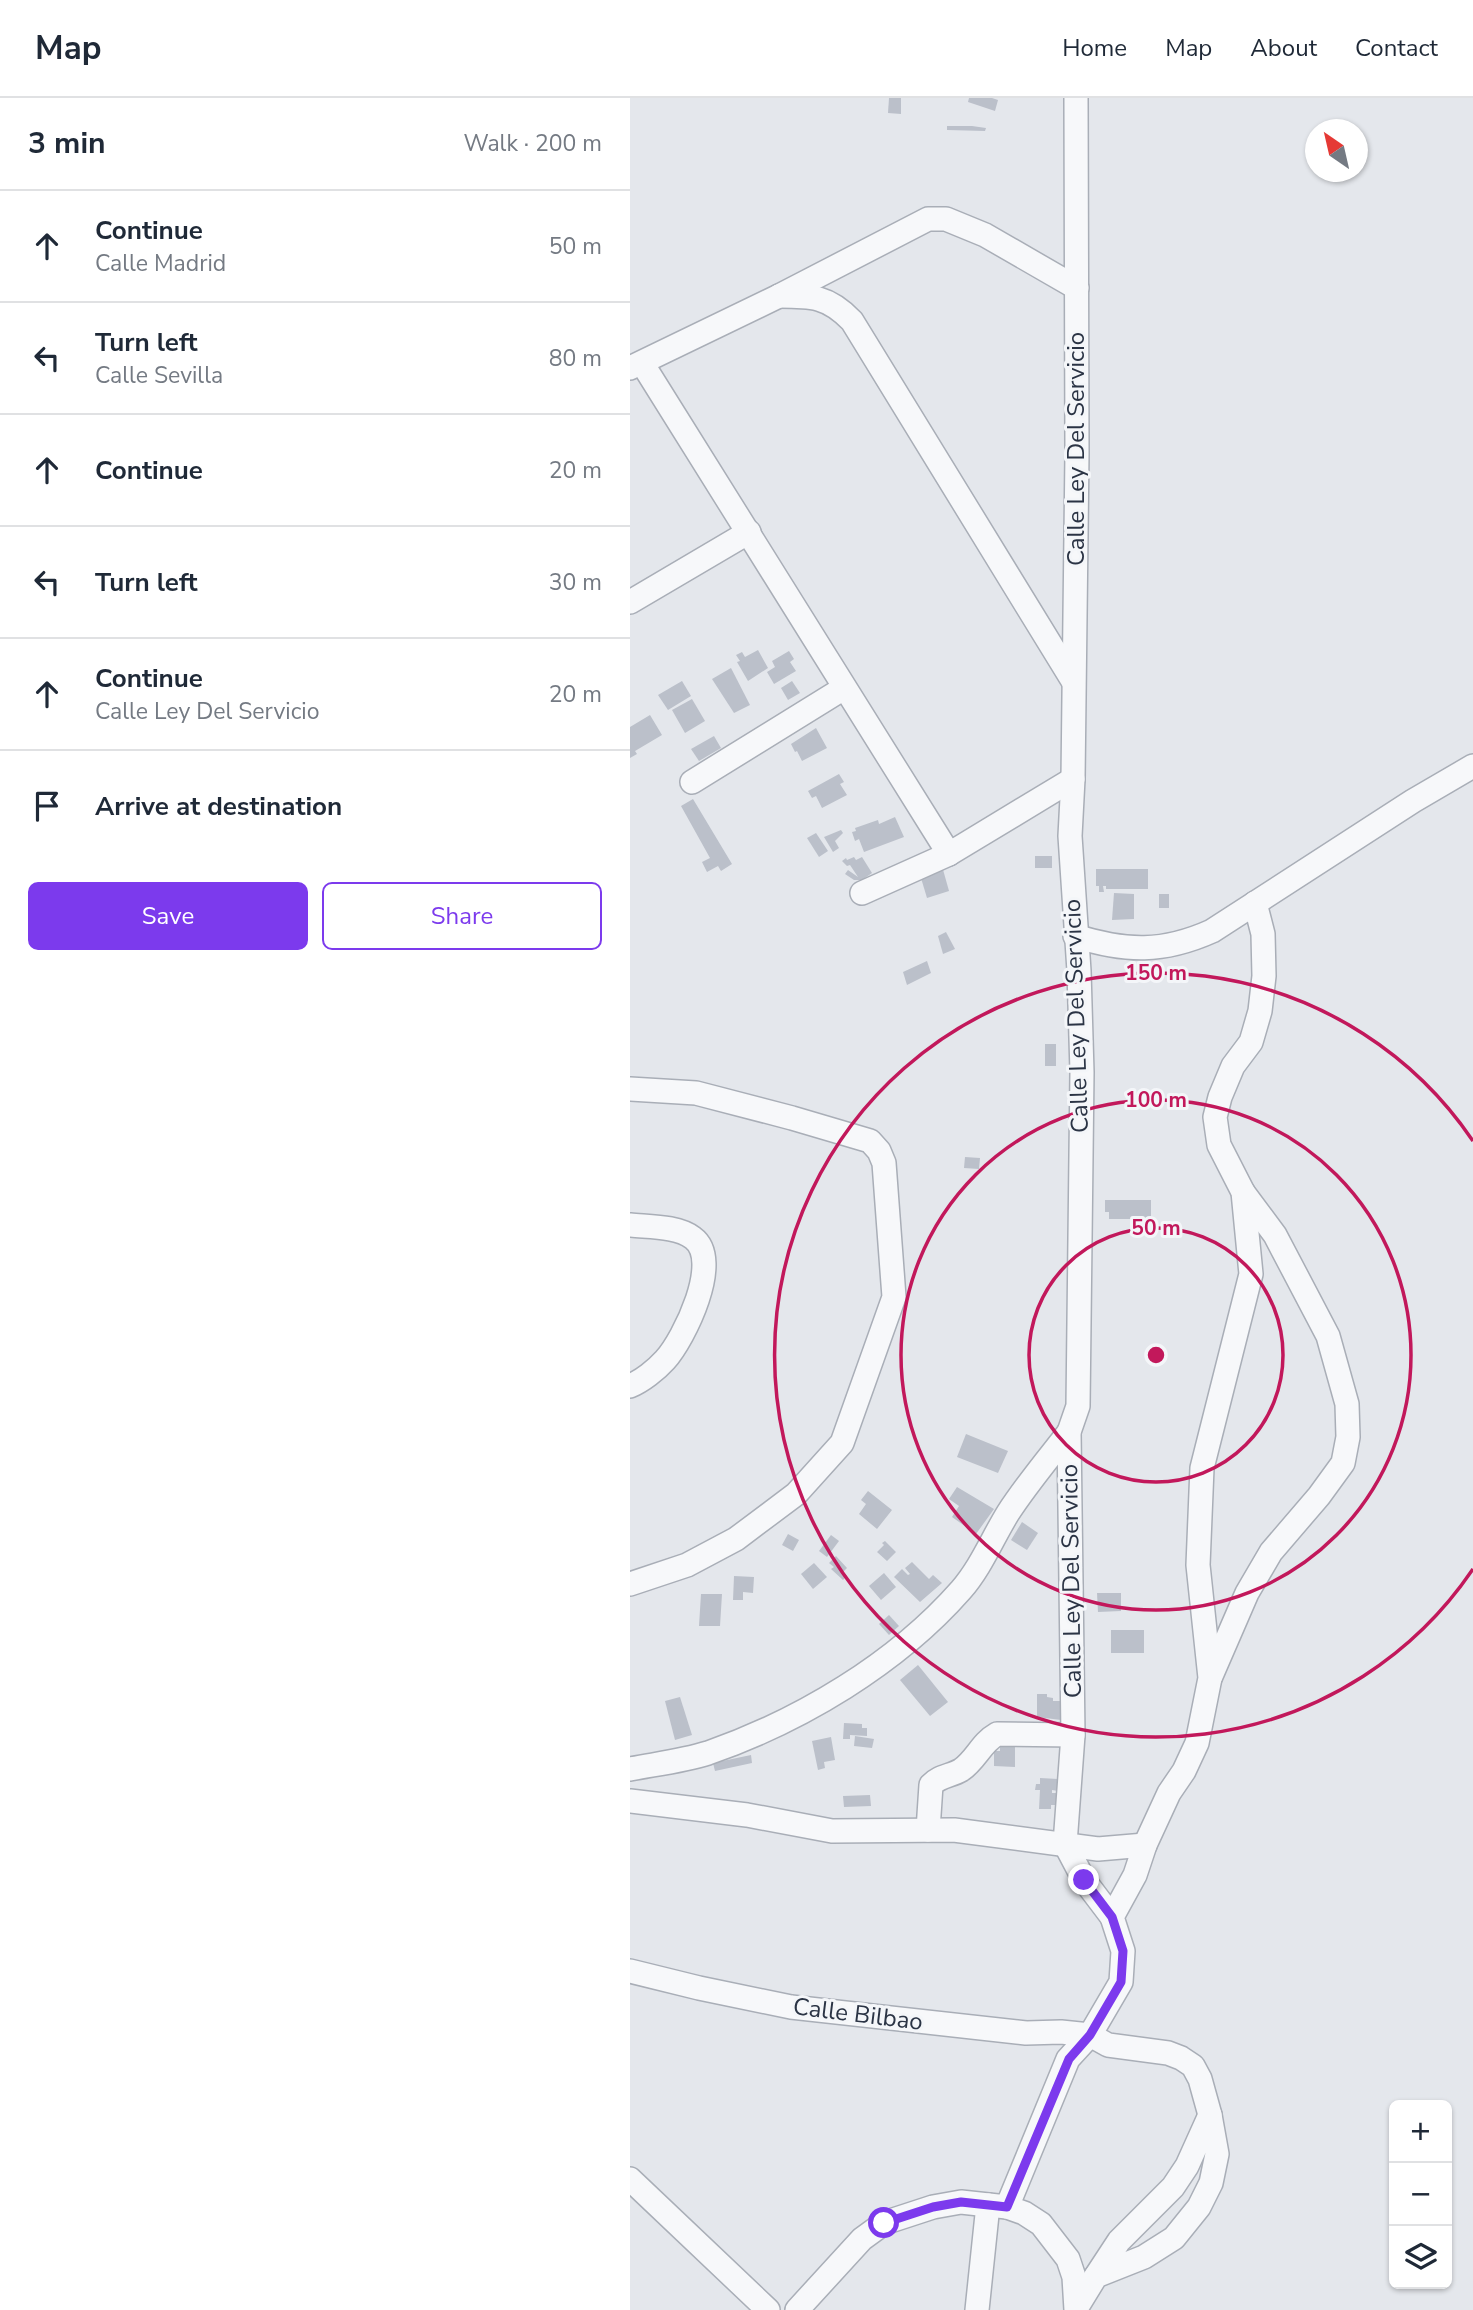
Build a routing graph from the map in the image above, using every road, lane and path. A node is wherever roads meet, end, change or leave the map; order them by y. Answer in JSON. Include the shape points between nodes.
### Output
{"nodes":[{"id":1,"x":1076,"y":98,"type":"edge"},
{"id":2,"x":1077,"y":288,"type":"junction"},
{"id":3,"x":779,"y":296,"type":"junction"},
{"id":4,"x":636,"y":366,"type":"edge"},
{"id":5,"x":749,"y":532,"type":"junction"},
{"id":6,"x":630,"y":602,"type":"edge"},
{"id":7,"x":1073,"y":681,"type":"junction"},
{"id":8,"x":844,"y":688,"type":"junction"},
{"id":9,"x":1473,"y":766,"type":"edge"},
{"id":10,"x":1073,"y":779,"type":"junction"},
{"id":11,"x":692,"y":782,"type":"dead end"},
{"id":12,"x":949,"y":854,"type":"junction"},
{"id":13,"x":863,"y":894,"type":"dead end"},
{"id":14,"x":1255,"y":903,"type":"junction"},
{"id":15,"x":1075,"y":936,"type":"junction"},
{"id":16,"x":630,"y":1089,"type":"edge"},
{"id":17,"x":1243,"y":1192,"type":"junction"},
{"id":18,"x":630,"y":1225,"type":"edge"},
{"id":19,"x":630,"y":1386,"type":"edge"},
{"id":20,"x":1069,"y":1432,"type":"junction"},
{"id":21,"x":630,"y":1584,"type":"edge"},
{"id":22,"x":1210,"y":1678,"type":"junction"},
{"id":23,"x":1073,"y":1735,"type":"junction"},
{"id":24,"x":630,"y":1769,"type":"edge"},
{"id":25,"x":630,"y":1801,"type":"edge"},
{"id":26,"x":928,"y":1830,"type":"junction"},
{"id":27,"x":1065,"y":1844,"type":"junction"},
{"id":28,"x":1145,"y":1845,"type":"junction"},
{"id":29,"x":1112,"y":1917,"type":"junction"},
{"id":30,"x":630,"y":1970,"type":"edge"},
{"id":31,"x":1090,"y":2035,"type":"junction"},
{"id":32,"x":1210,"y":2115,"type":"junction"},
{"id":33,"x":630,"y":2179,"type":"edge"},
{"id":34,"x":997,"y":2206,"type":"junction"},
{"id":35,"x":1096,"y":2276,"type":"junction"},
{"id":36,"x":1077,"y":2308,"type":"edge"},
{"id":37,"x":768,"y":2310,"type":"edge"},
{"id":38,"x":797,"y":2310,"type":"edge"},
{"id":39,"x":977,"y":2310,"type":"edge"}],
"edges":[{"from":1,"to":2,"type":"street","name":"Calle Ley Del Servicio"},
{"from":2,"to":3,"type":"street","via":[[985,235],[946,219],[928,219]]},
{"from":2,"to":7,"type":"street","name":"Calle Ley Del Servicio"},
{"from":3,"to":4,"type":"street"},
{"from":3,"to":7,"type":"street","via":[[821,298],[852,321]]},
{"from":4,"to":5,"type":"street"},
{"from":5,"to":6,"type":"street"},
{"from":5,"to":8,"type":"street"},
{"from":7,"to":10,"type":"street","name":"Calle Ley Del Servicio"},
{"from":8,"to":11,"type":"street"},
{"from":8,"to":12,"type":"street"},
{"from":9,"to":14,"type":"street"},
{"from":10,"to":12,"type":"street"},
{"from":10,"to":15,"type":"street","name":"Calle Ley Del Servicio","via":[[1070,836]]},
{"from":12,"to":13,"type":"street"},
{"from":14,"to":15,"type":"street","via":[[1212,931],[1166,947],[1107,946]]},
{"from":14,"to":17,"type":"street","via":[[1263,934],[1260,1011],[1251,1042],[1233,1066],[1215,1117],[1219,1145]]},
{"from":15,"to":20,"type":"street","name":"Calle Ley Del Servicio","via":[[1082,1072],[1078,1406]]},
{"from":16,"to":21,"type":"street","via":[[696,1093],[870,1141],[884,1163],[894,1297],[842,1443],[796,1494],[736,1539],[687,1565]]},
{"from":17,"to":22,"type":"street","via":[[1251,1274],[1202,1468],[1198,1565]]},
{"from":17,"to":22,"type":"street","via":[[1275,1235],[1328,1336],[1348,1404],[1348,1437],[1343,1463],[1271,1552],[1247,1593]]},
{"from":18,"to":19,"type":"street","via":[[692,1236],[704,1259],[701,1286],[685,1332],[664,1361]]},
{"from":20,"to":23,"type":"street","name":"Calle Ley Del Servicio"},
{"from":20,"to":24,"type":"street","via":[[1013,1506],[962,1589],[933,1619],[845,1689],[757,1734],[705,1754]]},
{"from":22,"to":28,"type":"street","via":[[1197,1743]]},
{"from":23,"to":26,"type":"street","via":[[997,1734],[988,1739],[962,1769],[931,1785]]},
{"from":23,"to":27,"type":"street","name":"Calle Ley Del Servicio"},
{"from":25,"to":26,"type":"street","via":[[832,1831]]},
{"from":26,"to":27,"type":"street"},
{"from":27,"to":28,"type":"street","via":[[1098,1850]]},
{"from":27,"to":29,"type":"street","via":[[1084,1880]]},
{"from":28,"to":29,"type":"street","via":[[1136,1875]]},
{"from":29,"to":31,"type":"street","via":[[1123,1951],[1121,1982]]},
{"from":30,"to":31,"type":"street","name":"Calle Bilbao","via":[[791,2007],[1026,2033]]},
{"from":31,"to":32,"type":"street","name":"Calle Bilbao","via":[[1108,2045],[1168,2053],[1193,2066]]},
{"from":31,"to":34,"type":"street","via":[[1069,2059]]},
{"from":32,"to":35,"type":"street","via":[[1173,2187],[1119,2241]]},
{"from":32,"to":35,"type":"street","via":[[1217,2154],[1211,2183],[1199,2207],[1174,2238],[1144,2258]]},
{"from":33,"to":37,"type":"street"},
{"from":34,"to":36,"type":"street","via":[[1024,2213],[1041,2224],[1063,2252],[1074,2277]]},
{"from":34,"to":38,"type":"street","via":[[961,2202],[884,2223],[862,2239]]},
{"from":34,"to":39,"type":"street"},
{"from":35,"to":36,"type":"street"}]}
